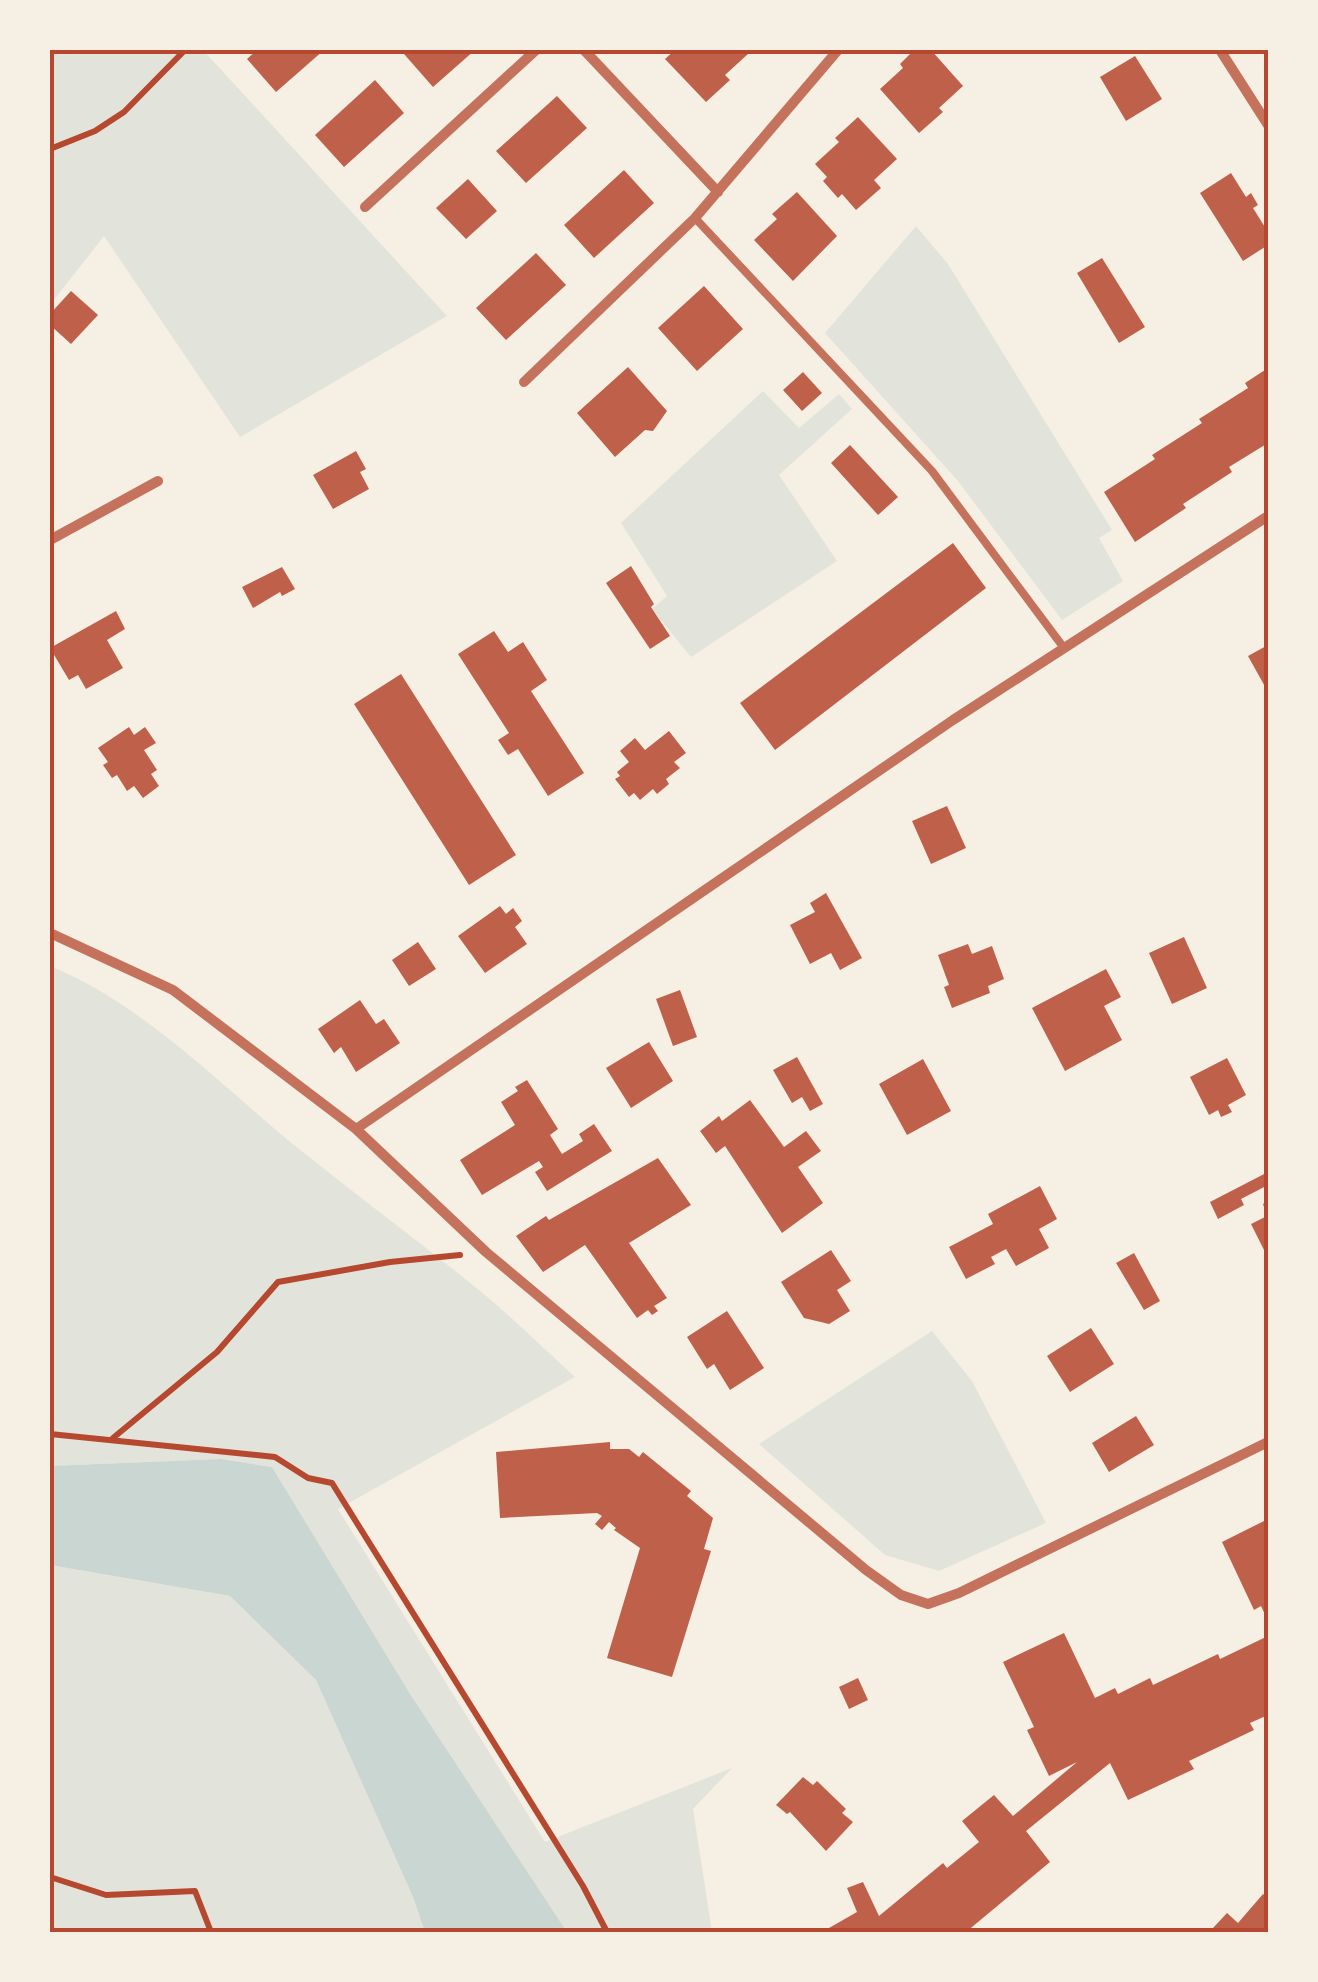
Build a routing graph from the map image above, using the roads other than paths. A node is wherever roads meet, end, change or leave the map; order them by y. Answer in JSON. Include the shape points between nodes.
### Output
{"nodes":[{"id":1,"x":536,"y":50,"type":"edge"},
{"id":2,"x":584,"y":50,"type":"edge"},
{"id":3,"x":838,"y":50,"type":"edge"},
{"id":4,"x":1220,"y":50,"type":"edge"},
{"id":5,"x":1268,"y":124,"type":"edge"},
{"id":6,"x":718,"y":192,"type":"junction"},
{"id":7,"x":365,"y":207,"type":"dead end"},
{"id":8,"x":695,"y":218,"type":"junction"},
{"id":9,"x":524,"y":382,"type":"dead end"},
{"id":10,"x":158,"y":480,"type":"dead end"},
{"id":11,"x":1268,"y":516,"type":"edge"},
{"id":12,"x":50,"y":540,"type":"edge"},
{"id":13,"x":1064,"y":648,"type":"junction"},
{"id":14,"x":50,"y":933,"type":"edge"},
{"id":15,"x":356,"y":1129,"type":"junction"},
{"id":16,"x":1268,"y":1442,"type":"edge"}],
"edges":[{"from":1,"to":7,"type":"street"},
{"from":2,"to":6,"type":"street"},
{"from":3,"to":6,"type":"street"},
{"from":4,"to":5,"type":"street"},
{"from":6,"to":8,"type":"street"},
{"from":8,"to":9,"type":"street"},
{"from":8,"to":13,"type":"lane","via":[[932,471]]},
{"from":10,"to":12,"type":"street"},
{"from":11,"to":13,"type":"street"},
{"from":13,"to":15,"type":"street"},
{"from":14,"to":15,"type":"street","via":[[173,990]]},
{"from":15,"to":16,"type":"street","via":[[486,1252],[901,1596],[928,1604],[959,1593]]}]}
